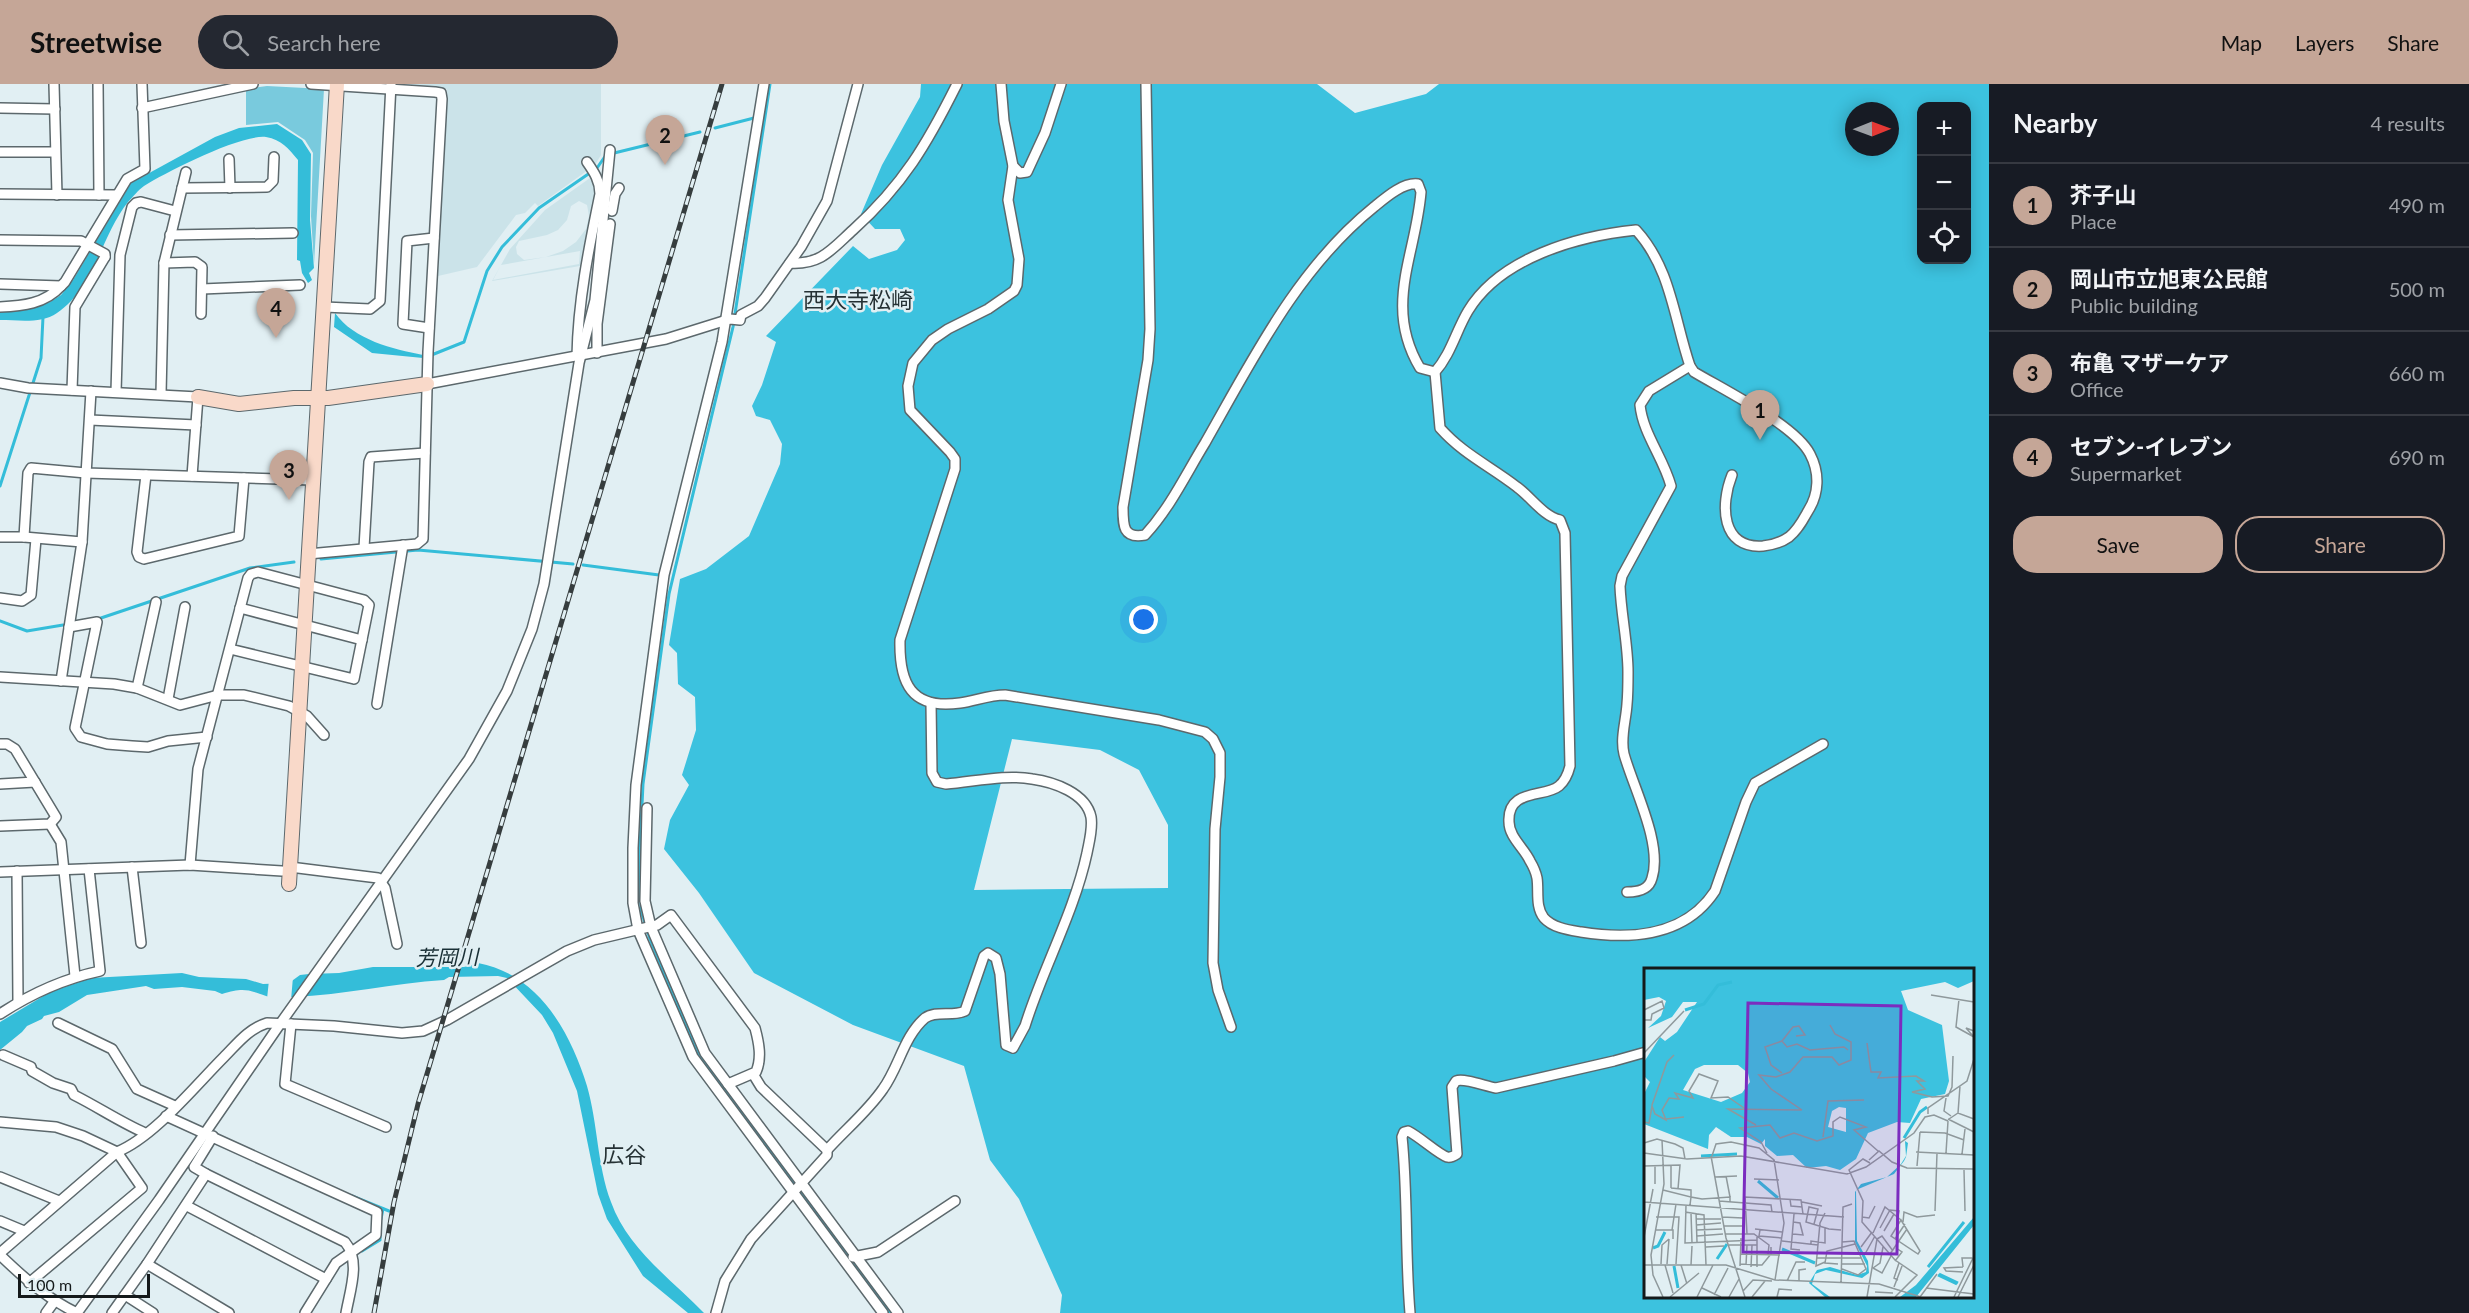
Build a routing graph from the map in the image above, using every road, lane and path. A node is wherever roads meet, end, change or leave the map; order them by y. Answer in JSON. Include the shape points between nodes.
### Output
{"nodes":[{"id":1,"x":54,"y":84,"type":"edge"},
{"id":2,"x":98,"y":84,"type":"edge"},
{"id":3,"x":142,"y":84,"type":"edge"},
{"id":4,"x":253,"y":84,"type":"edge"},
{"id":5,"x":311,"y":84,"type":"edge"},
{"id":6,"x":764,"y":84,"type":"edge"},
{"id":7,"x":858,"y":84,"type":"edge"},
{"id":8,"x":957,"y":84,"type":"edge"},
{"id":9,"x":1001,"y":84,"type":"edge"},
{"id":10,"x":1061,"y":84,"type":"edge"},
{"id":11,"x":1146,"y":84,"type":"edge"},
{"id":12,"x":337,"y":85,"type":"edge"},
{"id":13,"x":391,"y":87,"type":"edge"},
{"id":14,"x":209,"y":89,"type":"edge"},
{"id":15,"x":0,"y":108,"type":"edge"},
{"id":16,"x":142,"y":108,"type":"junction"},
{"id":17,"x":55,"y":109,"type":"junction"},
{"id":18,"x":0,"y":152,"type":"edge"},
{"id":19,"x":56,"y":152,"type":"junction"},
{"id":20,"x":610,"y":153,"type":"dead end"},
{"id":21,"x":274,"y":157,"type":"dead end"},
{"id":22,"x":229,"y":159,"type":"dead end"},
{"id":23,"x":1013,"y":166,"type":"junction"},
{"id":24,"x":591,"y":168,"type":"dead end"},
{"id":25,"x":186,"y":172,"type":"dead end"},
{"id":26,"x":182,"y":188,"type":"junction"},
{"id":27,"x":230,"y":188,"type":"junction"},
{"id":28,"x":619,"y":188,"type":"dead end"},
{"id":29,"x":0,"y":194,"type":"edge"},
{"id":30,"x":57,"y":195,"type":"junction"},
{"id":31,"x":99,"y":195,"type":"junction"},
{"id":32,"x":116,"y":195,"type":"junction"},
{"id":33,"x":175,"y":211,"type":"junction"},
{"id":34,"x":293,"y":233,"type":"dead end"},
{"id":35,"x":170,"y":235,"type":"junction"},
{"id":36,"x":434,"y":238,"type":"junction"},
{"id":37,"x":0,"y":240,"type":"edge"},
{"id":38,"x":89,"y":244,"type":"junction"},
{"id":39,"x":104,"y":255,"type":"junction"},
{"id":40,"x":120,"y":258,"type":"junction"},
{"id":41,"x":164,"y":263,"type":"junction"},
{"id":42,"x":790,"y":263,"type":"junction"},
{"id":43,"x":0,"y":284,"type":"edge"},
{"id":44,"x":300,"y":285,"type":"dead end"},
{"id":45,"x":61,"y":286,"type":"junction"},
{"id":46,"x":202,"y":289,"type":"junction"},
{"id":47,"x":0,"y":307,"type":"edge"},
{"id":48,"x":324,"y":307,"type":"junction"},
{"id":49,"x":201,"y":314,"type":"dead end"},
{"id":50,"x":731,"y":320,"type":"junction"},
{"id":51,"x":429,"y":328,"type":"junction"},
{"id":52,"x":597,"y":353,"type":"junction"},
{"id":53,"x":579,"y":356,"type":"junction"},
{"id":54,"x":1690,"y":366,"type":"junction"},
{"id":55,"x":1435,"y":372,"type":"junction"},
{"id":56,"x":0,"y":383,"type":"edge"},
{"id":57,"x":427,"y":384,"type":"junction"},
{"id":58,"x":72,"y":390,"type":"junction"},
{"id":59,"x":92,"y":391,"type":"junction"},
{"id":60,"x":116,"y":392,"type":"junction"},
{"id":61,"x":161,"y":394,"type":"junction"},
{"id":62,"x":198,"y":397,"type":"junction"},
{"id":63,"x":317,"y":398,"type":"junction"},
{"id":64,"x":90,"y":420,"type":"junction"},
{"id":65,"x":195,"y":425,"type":"junction"},
{"id":66,"x":425,"y":453,"type":"junction"},
{"id":67,"x":86,"y":473,"type":"junction"},
{"id":68,"x":146,"y":475,"type":"junction"},
{"id":69,"x":1732,"y":475,"type":"dead end"},
{"id":70,"x":192,"y":476,"type":"junction"},
{"id":71,"x":244,"y":478,"type":"junction"},
{"id":72,"x":312,"y":480,"type":"junction"},
{"id":73,"x":0,"y":537,"type":"edge"},
{"id":74,"x":24,"y":537,"type":"junction"},
{"id":75,"x":36,"y":539,"type":"junction"},
{"id":76,"x":82,"y":542,"type":"junction"},
{"id":77,"x":364,"y":548,"type":"junction"},
{"id":78,"x":403,"y":549,"type":"junction"},
{"id":79,"x":308,"y":554,"type":"junction"},
{"id":80,"x":306,"y":585,"type":"junction"},
{"id":81,"x":0,"y":598,"type":"edge"},
{"id":82,"x":156,"y":602,"type":"dead end"},
{"id":83,"x":185,"y":607,"type":"dead end"},
{"id":84,"x":240,"y":608,"type":"junction"},
{"id":85,"x":304,"y":626,"type":"junction"},
{"id":86,"x":69,"y":627,"type":"junction"},
{"id":87,"x":362,"y":640,"type":"junction"},
{"id":88,"x":230,"y":649,"type":"junction"},
{"id":89,"x":301,"y":666,"type":"junction"},
{"id":90,"x":0,"y":677,"type":"edge"},
{"id":91,"x":61,"y":681,"type":"junction"},
{"id":92,"x":85,"y":682,"type":"junction"},
{"id":93,"x":137,"y":688,"type":"junction"},
{"id":94,"x":218,"y":695,"type":"junction"},
{"id":95,"x":168,"y":699,"type":"junction"},
{"id":96,"x":931,"y":703,"type":"junction"},
{"id":97,"x":377,"y":704,"type":"dead end"},
{"id":98,"x":298,"y":711,"type":"junction"},
{"id":99,"x":324,"y":735,"type":"dead end"},
{"id":100,"x":207,"y":737,"type":"junction"},
{"id":101,"x":0,"y":744,"type":"edge"},
{"id":102,"x":1823,"y":744,"type":"dead end"},
{"id":103,"x":34,"y":782,"type":"junction"},
{"id":104,"x":0,"y":784,"type":"edge"},
{"id":105,"x":647,"y":808,"type":"dead end"},
{"id":106,"x":50,"y":824,"type":"junction"},
{"id":107,"x":0,"y":826,"type":"edge"},
{"id":108,"x":190,"y":866,"type":"junction"},
{"id":109,"x":132,"y":867,"type":"junction"},
{"id":110,"x":89,"y":869,"type":"junction"},
{"id":111,"x":64,"y":870,"type":"junction"},
{"id":112,"x":17,"y":871,"type":"junction"},
{"id":113,"x":0,"y":872,"type":"edge"},
{"id":114,"x":287,"y":874,"type":"junction"},
{"id":115,"x":381,"y":881,"type":"junction"},
{"id":116,"x":1627,"y":892,"type":"dead end"},
{"id":117,"x":645,"y":928,"type":"junction"},
{"id":118,"x":141,"y":943,"type":"dead end"},
{"id":119,"x":397,"y":944,"type":"dead end"},
{"id":120,"x":75,"y":976,"type":"junction"},
{"id":121,"x":18,"y":1002,"type":"junction"},
{"id":122,"x":0,"y":1014,"type":"edge"},
{"id":123,"x":58,"y":1023,"type":"dead end"},
{"id":124,"x":280,"y":1024,"type":"junction"},
{"id":125,"x":291,"y":1024,"type":"junction"},
{"id":126,"x":1231,"y":1027,"type":"dead end"},
{"id":127,"x":1644,"y":1053,"type":"edge"},
{"id":128,"x":3,"y":1055,"type":"dead end"},
{"id":129,"x":753,"y":1074,"type":"junction"},
{"id":130,"x":728,"y":1084,"type":"junction"},
{"id":131,"x":175,"y":1107,"type":"junction"},
{"id":132,"x":166,"y":1116,"type":"junction"},
{"id":133,"x":0,"y":1122,"type":"edge"},
{"id":134,"x":386,"y":1127,"type":"dead end"},
{"id":135,"x":145,"y":1134,"type":"junction"},
{"id":136,"x":209,"y":1134,"type":"junction"},
{"id":137,"x":827,"y":1150,"type":"junction"},
{"id":138,"x":117,"y":1152,"type":"junction"},
{"id":139,"x":206,"y":1174,"type":"junction"},
{"id":140,"x":0,"y":1177,"type":"edge"},
{"id":141,"x":797,"y":1186,"type":"junction"},
{"id":142,"x":59,"y":1201,"type":"junction"},
{"id":143,"x":955,"y":1201,"type":"dead end"},
{"id":144,"x":187,"y":1206,"type":"junction"},
{"id":145,"x":0,"y":1221,"type":"edge"},
{"id":146,"x":24,"y":1231,"type":"junction"},
{"id":147,"x":352,"y":1250,"type":"junction"},
{"id":148,"x":0,"y":1254,"type":"edge"},
{"id":149,"x":851,"y":1259,"type":"junction"},
{"id":150,"x":147,"y":1264,"type":"junction"},
{"id":151,"x":326,"y":1279,"type":"junction"},
{"id":152,"x":29,"y":1283,"type":"junction"},
{"id":153,"x":125,"y":1295,"type":"junction"},
{"id":154,"x":54,"y":1302,"type":"junction"},
{"id":155,"x":46,"y":1313,"type":"edge"},
{"id":156,"x":77,"y":1313,"type":"edge"},
{"id":157,"x":112,"y":1313,"type":"edge"},
{"id":158,"x":153,"y":1313,"type":"edge"},
{"id":159,"x":229,"y":1313,"type":"edge"},
{"id":160,"x":305,"y":1313,"type":"edge"},
{"id":161,"x":346,"y":1313,"type":"edge"},
{"id":162,"x":716,"y":1313,"type":"edge"},
{"id":163,"x":883,"y":1313,"type":"edge"},
{"id":164,"x":898,"y":1313,"type":"edge"},
{"id":165,"x":1410,"y":1313,"type":"edge"}],
"edges":[{"from":1,"to":17,"type":"street"},
{"from":2,"to":31,"type":"street"},
{"from":3,"to":16,"type":"street"},
{"from":4,"to":14,"type":"street"},
{"from":5,"to":12,"type":"street"},
{"from":6,"to":50,"type":"street"},
{"from":7,"to":42,"type":"street","via":[[830,197]]},
{"from":8,"to":42,"type":"street","via":[[924,147],[877,208],[823,257],[808,263]]},
{"from":9,"to":23,"type":"street"},
{"from":10,"to":23,"type":"street","via":[[1035,159],[1027,172],[1020,173]]},
{"from":11,"to":55,"type":"street","via":[[1150,329],[1123,507],[1125,530],[1130,535],[1145,535],[1175,495],[1301,282],[1358,220],[1413,183],[1418,184],[1421,192],[1402,291],[1403,320],[1420,368]]},
{"from":12,"to":13,"type":"street"},
{"from":12,"to":48,"type":"street"},
{"from":13,"to":36,"type":"street","via":[[441,93]]},
{"from":13,"to":48,"type":"street","via":[[380,301],[370,309]]},
{"from":14,"to":16,"type":"street"},
{"from":15,"to":17,"type":"street"},
{"from":16,"to":32,"type":"street","via":[[144,169],[127,179]]},
{"from":17,"to":19,"type":"street"},
{"from":18,"to":19,"type":"street"},
{"from":19,"to":30,"type":"street"},
{"from":20,"to":53,"type":"street","via":[[595,300]]},
{"from":21,"to":27,"type":"street","via":[[273,181],[267,187]]},
{"from":22,"to":27,"type":"street"},
{"from":23,"to":96,"type":"street","via":[[1008,200],[1019,259],[1017,285],[988,309],[932,340],[913,363],[908,386],[910,410],[955,459],[950,487],[900,640],[904,681],[915,696]]},
{"from":24,"to":53,"type":"street","via":[[600,194],[580,311]]},
{"from":25,"to":26,"type":"street"},
{"from":26,"to":27,"type":"street"},
{"from":26,"to":33,"type":"street"},
{"from":28,"to":52,"type":"street","via":[[613,200],[597,324]]},
{"from":29,"to":30,"type":"street"},
{"from":30,"to":31,"type":"street"},
{"from":31,"to":32,"type":"street"},
{"from":32,"to":38,"type":"street"},
{"from":33,"to":35,"type":"street"},
{"from":33,"to":40,"type":"street","via":[[136,203]]},
{"from":34,"to":35,"type":"street"},
{"from":35,"to":41,"type":"street"},
{"from":36,"to":51,"type":"street"},
{"from":36,"to":51,"type":"street","via":[[407,241],[403,324]]},
{"from":37,"to":38,"type":"street"},
{"from":38,"to":39,"type":"street"},
{"from":38,"to":45,"type":"street"},
{"from":39,"to":40,"type":"street"},
{"from":39,"to":58,"type":"street","via":[[75,307]]},
{"from":40,"to":60,"type":"street"},
{"from":41,"to":46,"type":"street","via":[[195,262],[202,267]]},
{"from":41,"to":61,"type":"street"},
{"from":42,"to":50,"type":"street","via":[[758,306],[741,315],[740,320]]},
{"from":43,"to":45,"type":"street"},
{"from":44,"to":46,"type":"street"},
{"from":45,"to":47,"type":"street","via":[[48,298]]},
{"from":46,"to":49,"type":"street"},
{"from":48,"to":63,"type":"street"},
{"from":50,"to":52,"type":"street"},
{"from":50,"to":117,"type":"street","via":[[664,575],[636,785],[633,903]]},
{"from":51,"to":57,"type":"street"},
{"from":52,"to":53,"type":"street"},
{"from":53,"to":57,"type":"street"},
{"from":53,"to":115,"type":"street","via":[[548,562],[532,629],[507,691],[469,759]]},
{"from":54,"to":55,"type":"street","via":[[1660,266],[1636,230],[1564,244],[1499,276],[1467,312]]},
{"from":54,"to":69,"type":"street","via":[[1779,424],[1805,447],[1811,455],[1818,486],[1799,527],[1788,538],[1767,546],[1744,545],[1730,529],[1725,514],[1724,499]]},
{"from":54,"to":116,"type":"street","via":[[1649,391],[1640,405],[1642,422],[1671,486],[1620,586],[1628,669],[1624,753],[1645,812],[1653,856],[1649,885],[1639,892]]},
{"from":55,"to":102,"type":"street","via":[[1440,428],[1467,454],[1518,488],[1564,526],[1570,766],[1557,788],[1520,799],[1509,822],[1537,878],[1538,903],[1545,920],[1560,928],[1611,937],[1666,930],[1692,916],[1715,891],[1755,783]]},
{"from":56,"to":58,"type":"street"},
{"from":57,"to":63,"type":"street"},
{"from":57,"to":66,"type":"street"},
{"from":58,"to":59,"type":"street"},
{"from":59,"to":60,"type":"street"},
{"from":59,"to":64,"type":"street"},
{"from":60,"to":61,"type":"street"},
{"from":61,"to":62,"type":"street"},
{"from":62,"to":63,"type":"street","via":[[239,404]]},
{"from":62,"to":65,"type":"street"},
{"from":63,"to":72,"type":"street"},
{"from":64,"to":65,"type":"street"},
{"from":64,"to":67,"type":"street"},
{"from":65,"to":70,"type":"street"},
{"from":66,"to":77,"type":"street","via":[[371,457]]},
{"from":66,"to":78,"type":"street","via":[[423,539]]},
{"from":67,"to":68,"type":"street"},
{"from":67,"to":74,"type":"street","via":[[31,468]]},
{"from":67,"to":76,"type":"street"},
{"from":68,"to":70,"type":"street"},
{"from":68,"to":71,"type":"street","via":[[137,552],[144,559],[239,536]]},
{"from":70,"to":71,"type":"street"},
{"from":71,"to":72,"type":"street"},
{"from":72,"to":79,"type":"street"},
{"from":73,"to":74,"type":"street"},
{"from":74,"to":75,"type":"street"},
{"from":75,"to":76,"type":"street"},
{"from":75,"to":81,"type":"street","via":[[31,595],[22,601]]},
{"from":76,"to":86,"type":"street"},
{"from":77,"to":78,"type":"street"},
{"from":77,"to":79,"type":"street"},
{"from":78,"to":97,"type":"street"},
{"from":79,"to":80,"type":"street"},
{"from":80,"to":84,"type":"street","via":[[258,572],[251,574]]},
{"from":80,"to":85,"type":"street"},
{"from":80,"to":87,"type":"street","via":[[364,600],[369,605]]},
{"from":82,"to":93,"type":"street"},
{"from":83,"to":95,"type":"street"},
{"from":84,"to":85,"type":"street"},
{"from":84,"to":88,"type":"street"},
{"from":85,"to":87,"type":"street"},
{"from":85,"to":89,"type":"street"},
{"from":86,"to":91,"type":"street"},
{"from":86,"to":92,"type":"street","via":[[97,622]]},
{"from":87,"to":89,"type":"street","via":[[354,679]]},
{"from":88,"to":89,"type":"street"},
{"from":88,"to":94,"type":"street"},
{"from":89,"to":98,"type":"street"},
{"from":90,"to":91,"type":"street"},
{"from":91,"to":92,"type":"street"},
{"from":92,"to":93,"type":"street"},
{"from":92,"to":100,"type":"street","via":[[75,728],[81,736],[107,744],[148,747]]},
{"from":93,"to":95,"type":"street"},
{"from":94,"to":95,"type":"street","via":[[180,705]]},
{"from":94,"to":98,"type":"street","via":[[244,694]]},
{"from":94,"to":100,"type":"street"},
{"from":96,"to":126,"type":"street","via":[[948,705],[1005,695],[1159,720],[1205,732],[1213,739],[1220,753],[1220,777],[1213,963]]},
{"from":96,"to":137,"type":"street","via":[[932,773],[937,782],[1020,777],[1073,793],[1091,818],[1083,871],[1025,1026],[1013,1048],[1006,1045],[996,958],[988,953],[965,1011],[925,1018],[915,1029],[883,1089]]},
{"from":98,"to":99,"type":"street"},
{"from":98,"to":114,"type":"street"},
{"from":100,"to":108,"type":"street","via":[[198,769]]},
{"from":101,"to":103,"type":"street","via":[[15,749]]},
{"from":103,"to":104,"type":"street"},
{"from":103,"to":106,"type":"street","via":[[56,818]]},
{"from":105,"to":117,"type":"street"},
{"from":106,"to":107,"type":"street"},
{"from":106,"to":111,"type":"street","via":[[61,842]]},
{"from":108,"to":109,"type":"street"},
{"from":108,"to":114,"type":"street"},
{"from":109,"to":110,"type":"street"},
{"from":109,"to":118,"type":"street"},
{"from":110,"to":111,"type":"street"},
{"from":110,"to":120,"type":"street","via":[[100,971]]},
{"from":111,"to":112,"type":"street"},
{"from":111,"to":120,"type":"street"},
{"from":112,"to":113,"type":"street"},
{"from":112,"to":121,"type":"street"},
{"from":114,"to":115,"type":"street","via":[[374,876]]},
{"from":115,"to":119,"type":"street"},
{"from":115,"to":124,"type":"street"},
{"from":117,"to":125,"type":"street","via":[[581,945],[423,1031],[402,1034]]},
{"from":117,"to":129,"type":"street","via":[[671,915],[752,1022],[759,1044],[759,1065]]},
{"from":117,"to":130,"type":"street","via":[[700,1043]]},
{"from":117,"to":141,"type":"street","via":[[693,1057]]},
{"from":120,"to":121,"type":"street"},
{"from":121,"to":122,"type":"street"},
{"from":123,"to":131,"type":"street","via":[[112,1049],[137,1089]]},
{"from":124,"to":125,"type":"street"},
{"from":124,"to":131,"type":"street","via":[[267,1023],[251,1030]]},
{"from":124,"to":136,"type":"street"},
{"from":125,"to":134,"type":"street","via":[[285,1083]]},
{"from":127,"to":165,"type":"street","via":[[1496,1088],[1456,1081],[1452,1087],[1458,1144],[1454,1157],[1447,1157],[1420,1137],[1404,1132]]},
{"from":128,"to":135,"type":"street","via":[[71,1089],[74,1095]]},
{"from":129,"to":130,"type":"street"},
{"from":129,"to":137,"type":"street","via":[[761,1087]]},
{"from":130,"to":141,"type":"street"},
{"from":131,"to":132,"type":"street"},
{"from":132,"to":135,"type":"street"},
{"from":132,"to":136,"type":"street"},
{"from":133,"to":138,"type":"street","via":[[57,1127]]},
{"from":135,"to":138,"type":"street"},
{"from":136,"to":139,"type":"street","via":[[194,1167]]},
{"from":136,"to":147,"type":"street","via":[[377,1212],[376,1235]]},
{"from":136,"to":156,"type":"street"},
{"from":137,"to":141,"type":"street","via":[[824,1159]]},
{"from":138,"to":142,"type":"street"},
{"from":138,"to":152,"type":"street","via":[[142,1188]]},
{"from":139,"to":144,"type":"street"},
{"from":139,"to":147,"type":"street","via":[[345,1242]]},
{"from":140,"to":142,"type":"street"},
{"from":141,"to":149,"type":"street"},
{"from":141,"to":162,"type":"street","via":[[737,1260],[725,1281]]},
{"from":142,"to":146,"type":"street"},
{"from":143,"to":149,"type":"street","via":[[878,1252]]},
{"from":144,"to":150,"type":"street"},
{"from":144,"to":151,"type":"street"},
{"from":145,"to":146,"type":"street"},
{"from":146,"to":148,"type":"street"},
{"from":147,"to":151,"type":"street","via":[[336,1263]]},
{"from":147,"to":161,"type":"street","via":[[354,1261]]},
{"from":148,"to":152,"type":"street"},
{"from":149,"to":163,"type":"street"},
{"from":149,"to":164,"type":"street"},
{"from":150,"to":153,"type":"street"},
{"from":150,"to":159,"type":"street"},
{"from":151,"to":160,"type":"street"},
{"from":152,"to":154,"type":"street"},
{"from":153,"to":157,"type":"street"},
{"from":153,"to":158,"type":"street"},
{"from":154,"to":155,"type":"street"},
{"from":154,"to":156,"type":"street"}]}
